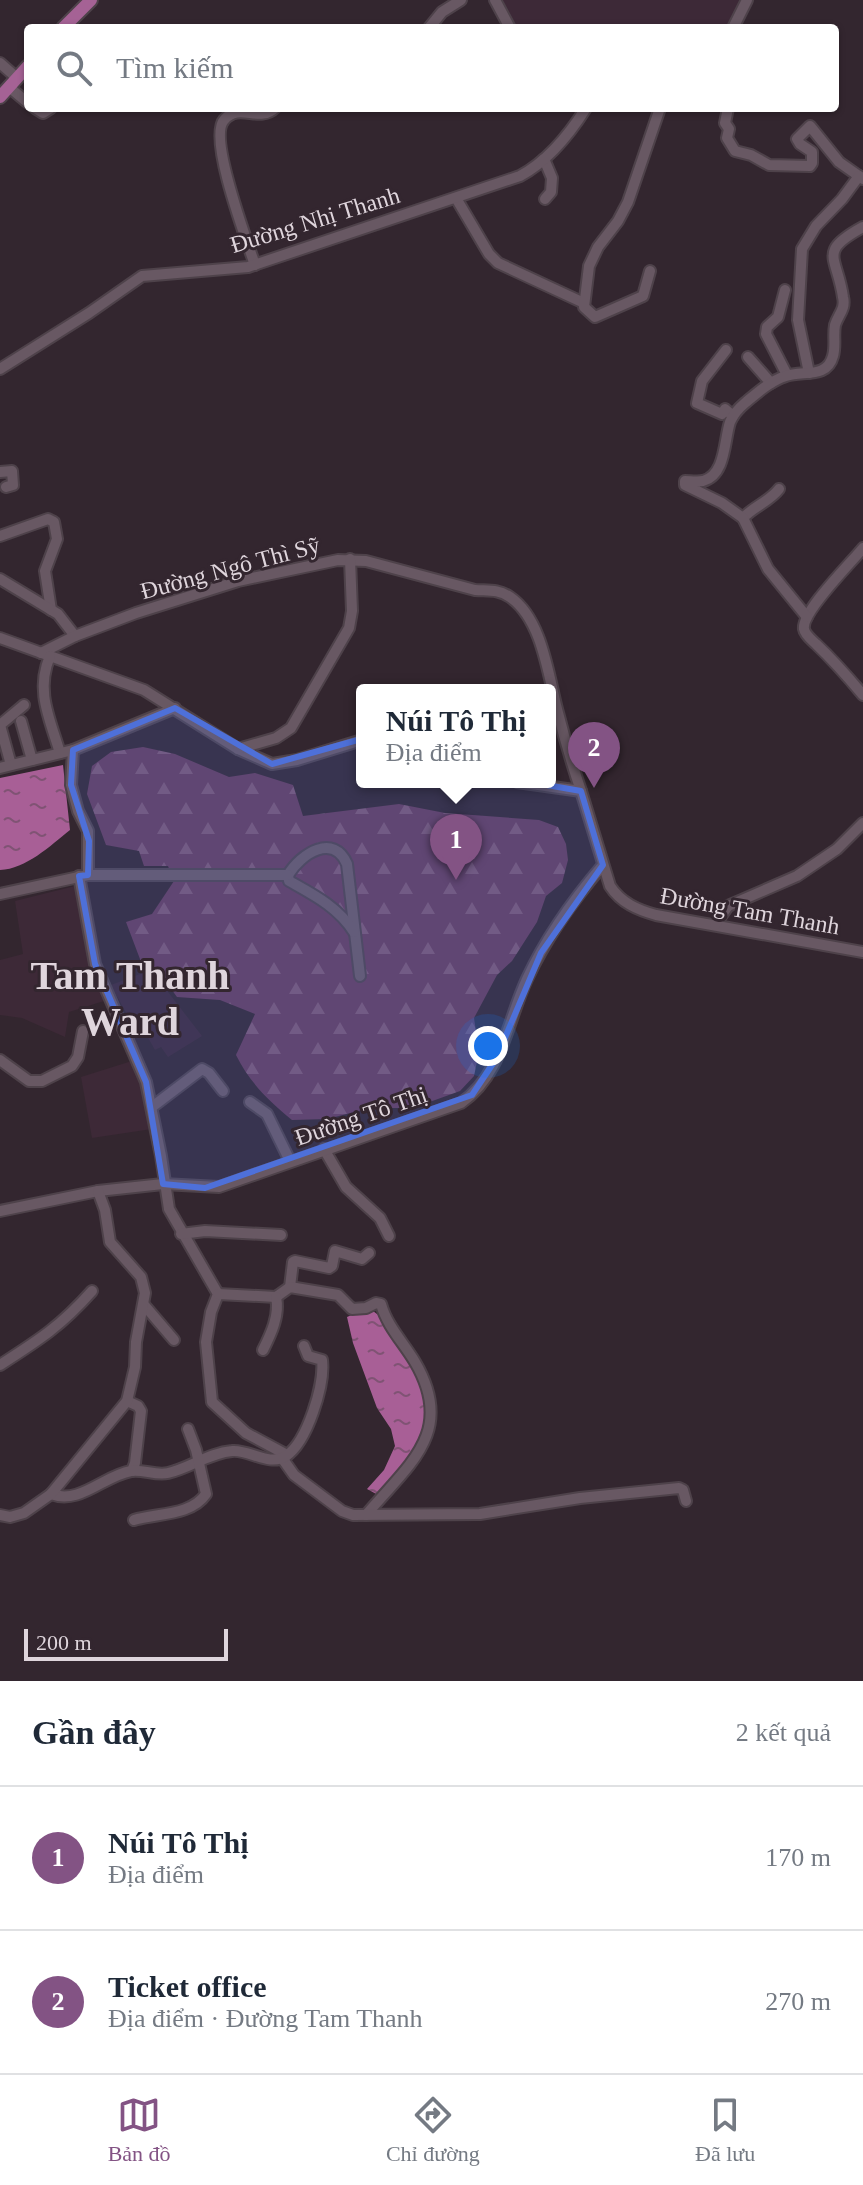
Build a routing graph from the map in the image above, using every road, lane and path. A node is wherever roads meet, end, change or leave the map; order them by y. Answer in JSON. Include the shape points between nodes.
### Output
{"nodes":[{"id":1,"x":91,"y":0,"type":"edge"},
{"id":2,"x":461,"y":0,"type":"edge"},
{"id":3,"x":495,"y":0,"type":"edge"},
{"id":4,"x":747,"y":0,"type":"edge"},
{"id":5,"x":67,"y":24,"type":"edge"},
{"id":6,"x":432,"y":24,"type":"edge"},
{"id":7,"x":508,"y":24,"type":"edge"},
{"id":8,"x":735,"y":24,"type":"edge"},
{"id":9,"x":0,"y":63,"type":"edge"},
{"id":10,"x":24,"y":70,"type":"edge"},
{"id":11,"x":9,"y":87,"type":"edge"},
{"id":12,"x":239,"y":112,"type":"edge"},
{"id":13,"x":248,"y":112,"type":"edge"},
{"id":14,"x":269,"y":112,"type":"edge"},
{"id":15,"x":583,"y":112,"type":"edge"},
{"id":16,"x":659,"y":112,"type":"edge"},
{"id":17,"x":727,"y":112,"type":"edge"},
{"id":18,"x":544,"y":159,"type":"junction"},
{"id":19,"x":861,"y":178,"type":"edge"},
{"id":20,"x":456,"y":198,"type":"junction"},
{"id":21,"x":545,"y":199,"type":"dead end"},
{"id":22,"x":863,"y":227,"type":"edge"},
{"id":23,"x":255,"y":265,"type":"junction"},
{"id":24,"x":650,"y":271,"type":"dead end"},
{"id":25,"x":785,"y":290,"type":"dead end"},
{"id":26,"x":584,"y":303,"type":"junction"},
{"id":27,"x":726,"y":350,"type":"dead end"},
{"id":28,"x":748,"y":357,"type":"dead end"},
{"id":29,"x":0,"y":369,"type":"edge"},
{"id":30,"x":809,"y":373,"type":"junction"},
{"id":31,"x":787,"y":375,"type":"junction"},
{"id":32,"x":771,"y":383,"type":"junction"},
{"id":33,"x":733,"y":416,"type":"junction"},
{"id":34,"x":0,"y":472,"type":"edge"},
{"id":35,"x":6,"y":487,"type":"dead end"},
{"id":36,"x":779,"y":489,"type":"dead end"},
{"id":37,"x":743,"y":518,"type":"junction"},
{"id":38,"x":0,"y":536,"type":"edge"},
{"id":39,"x":863,"y":548,"type":"edge"},
{"id":40,"x":350,"y":559,"type":"junction"},
{"id":41,"x":0,"y":579,"type":"edge"},
{"id":42,"x":51,"y":610,"type":"junction"},
{"id":43,"x":807,"y":617,"type":"junction"},
{"id":44,"x":75,"y":636,"type":"junction"},
{"id":45,"x":0,"y":638,"type":"edge"},
{"id":46,"x":45,"y":655,"type":"junction"},
{"id":47,"x":551,"y":684,"type":"edge"},
{"id":48,"x":863,"y":695,"type":"edge"},
{"id":49,"x":556,"y":703,"type":"edge"},
{"id":50,"x":24,"y":705,"type":"dead end"},
{"id":51,"x":175,"y":708,"type":"junction"},
{"id":52,"x":21,"y":721,"type":"dead end"},
{"id":53,"x":356,"y":742,"type":"edge"},
{"id":54,"x":238,"y":749,"type":"junction"},
{"id":55,"x":73,"y":750,"type":"junction"},
{"id":56,"x":60,"y":753,"type":"junction"},
{"id":57,"x":32,"y":760,"type":"junction"},
{"id":58,"x":5,"y":767,"type":"edge"},
{"id":59,"x":556,"y":787,"type":"edge"},
{"id":60,"x":581,"y":791,"type":"junction"},
{"id":61,"x":863,"y":823,"type":"edge"},
{"id":62,"x":603,"y":865,"type":"junction"},
{"id":63,"x":83,"y":875,"type":"junction"},
{"id":64,"x":288,"y":875,"type":"junction"},
{"id":65,"x":0,"y":894,"type":"edge"},
{"id":66,"x":715,"y":925,"type":"junction"},
{"id":67,"x":355,"y":933,"type":"junction"},
{"id":68,"x":863,"y":952,"type":"edge"},
{"id":69,"x":360,"y":976,"type":"dead end"},
{"id":70,"x":83,"y":1031,"type":"dead end"},
{"id":71,"x":0,"y":1060,"type":"edge"},
{"id":72,"x":223,"y":1091,"type":"dead end"},
{"id":73,"x":250,"y":1102,"type":"dead end"},
{"id":74,"x":152,"y":1107,"type":"junction"},
{"id":75,"x":324,"y":1149,"type":"junction"},
{"id":76,"x":290,"y":1161,"type":"junction"},
{"id":77,"x":163,"y":1184,"type":"junction"},
{"id":78,"x":98,"y":1191,"type":"junction"},
{"id":79,"x":0,"y":1211,"type":"edge"},
{"id":80,"x":181,"y":1234,"type":"junction"},
{"id":81,"x":281,"y":1235,"type":"dead end"},
{"id":82,"x":389,"y":1236,"type":"dead end"},
{"id":83,"x":369,"y":1253,"type":"dead end"},
{"id":84,"x":290,"y":1287,"type":"junction"},
{"id":85,"x":92,"y":1291,"type":"dead end"},
{"id":86,"x":218,"y":1294,"type":"junction"},
{"id":87,"x":276,"y":1297,"type":"junction"},
{"id":88,"x":145,"y":1306,"type":"junction"},
{"id":89,"x":174,"y":1340,"type":"dead end"},
{"id":90,"x":304,"y":1346,"type":"dead end"},
{"id":91,"x":263,"y":1350,"type":"dead end"},
{"id":92,"x":0,"y":1365,"type":"edge"},
{"id":93,"x":127,"y":1401,"type":"junction"},
{"id":94,"x":188,"y":1429,"type":"dead end"},
{"id":95,"x":285,"y":1456,"type":"junction"},
{"id":96,"x":198,"y":1460,"type":"junction"},
{"id":97,"x":132,"y":1471,"type":"junction"},
{"id":98,"x":51,"y":1494,"type":"junction"},
{"id":99,"x":686,"y":1501,"type":"dead end"},
{"id":100,"x":0,"y":1515,"type":"edge"},
{"id":101,"x":366,"y":1515,"type":"junction"},
{"id":102,"x":134,"y":1520,"type":"dead end"}],
"edges":[{"from":1,"to":5,"type":"main road"},
{"from":2,"to":6,"type":"street"},
{"from":3,"to":7,"type":"street"},
{"from":4,"to":8,"type":"street"},
{"from":9,"to":11,"type":"street"},
{"from":10,"to":11,"type":"main road"},
{"from":12,"to":23,"type":"street","via":[[224,120],[220,130],[225,170]]},
{"from":13,"to":14,"type":"street"},
{"from":15,"to":18,"type":"street","name":"Đường Nhị Thanh"},
{"from":16,"to":26,"type":"street","via":[[628,202],[589,266]]},
{"from":17,"to":19,"type":"street","via":[[727,138],[735,151],[769,165],[810,166],[812,152],[797,139],[810,126],[839,162]]},
{"from":18,"to":20,"type":"street","name":"Đường Nhị Thanh","via":[[520,176]]},
{"from":18,"to":21,"type":"street","via":[[552,185]]},
{"from":19,"to":30,"type":"street","via":[[802,249],[798,320]]},
{"from":20,"to":23,"type":"street","name":"Đường Nhị Thanh"},
{"from":20,"to":26,"type":"street","via":[[498,263]]},
{"from":22,"to":30,"type":"street","via":[[842,239],[834,251],[844,306],[831,361],[824,370]]},
{"from":23,"to":29,"type":"street","name":"Đường Nhị Thanh","via":[[142,276]]},
{"from":24,"to":26,"type":"street","via":[[643,296],[595,317]]},
{"from":25,"to":31,"type":"street","via":[[778,317],[766,334]]},
{"from":27,"to":33,"type":"street","via":[[702,381],[697,403]]},
{"from":28,"to":32,"type":"street"},
{"from":30,"to":31,"type":"street"},
{"from":31,"to":32,"type":"street"},
{"from":32,"to":33,"type":"street"},
{"from":33,"to":37,"type":"street","via":[[718,468],[702,481],[685,484]]},
{"from":34,"to":35,"type":"street","via":[[12,471],[13,485]]},
{"from":36,"to":37,"type":"street"},
{"from":37,"to":43,"type":"street","via":[[768,569]]},
{"from":38,"to":42,"type":"street","via":[[48,519],[54,522],[57,539],[45,571]]},
{"from":39,"to":43,"type":"street"},
{"from":40,"to":44,"type":"street","name":"Đường Ngô Thì Sỹ","via":[[238,581]]},
{"from":40,"to":47,"type":"street","name":"Đường Ngô Thì Sỹ","via":[[497,591],[529,620]]},
{"from":40,"to":54,"type":"street","via":[[349,628],[291,728]]},
{"from":41,"to":42,"type":"street"},
{"from":42,"to":44,"type":"street"},
{"from":43,"to":48,"type":"street","via":[[804,632]]},
{"from":44,"to":46,"type":"street","name":"Đường Ngô Thì Sỹ"},
{"from":45,"to":46,"type":"street"},
{"from":46,"to":51,"type":"street","via":[[144,690]]},
{"from":46,"to":56,"type":"street","via":[[43,691]]},
{"from":49,"to":60,"type":"street","name":"Đường Ngô Thì Sỹ"},
{"from":50,"to":58,"type":"street","via":[[0,725]]},
{"from":51,"to":54,"type":"street"},
{"from":51,"to":55,"type":"street"},
{"from":52,"to":57,"type":"street"},
{"from":53,"to":54,"type":"street","via":[[272,764]]},
{"from":55,"to":56,"type":"street"},
{"from":55,"to":63,"type":"street","via":[[71,785],[88,831]]},
{"from":56,"to":57,"type":"street"},
{"from":57,"to":58,"type":"street"},
{"from":59,"to":60,"type":"street"},
{"from":60,"to":62,"type":"street","name":"Đường Tam Thanh"},
{"from":61,"to":66,"type":"street","via":[[797,876],[728,906]]},
{"from":62,"to":66,"type":"street","name":"Đường Tam Thanh","via":[[615,894],[632,907]]},
{"from":62,"to":75,"type":"street","name":"Đường Tô Thị","via":[[541,953],[484,1083],[461,1103]]},
{"from":63,"to":64,"type":"street"},
{"from":63,"to":65,"type":"street"},
{"from":63,"to":74,"type":"street","via":[[95,964],[140,1063]]},
{"from":64,"to":67,"type":"street","via":[[289,881],[340,913]]},
{"from":64,"to":67,"type":"street","via":[[297,862],[321,847],[337,849],[347,864]]},
{"from":66,"to":68,"type":"street","name":"Đường Tam Thanh"},
{"from":67,"to":69,"type":"street"},
{"from":70,"to":71,"type":"street","via":[[72,1066],[42,1081],[29,1081]]},
{"from":72,"to":74,"type":"street","via":[[202,1069]]},
{"from":73,"to":76,"type":"street","via":[[267,1114]]},
{"from":74,"to":77,"type":"street"},
{"from":75,"to":76,"type":"street","name":"Đường Tô Thị"},
{"from":75,"to":82,"type":"street","via":[[341,1181],[380,1218]]},
{"from":76,"to":77,"type":"street","name":"Đường Tô Thị","via":[[219,1187]]},
{"from":77,"to":78,"type":"street","name":"Đường Tô Thị"},
{"from":77,"to":80,"type":"street"},
{"from":78,"to":79,"type":"street","name":"Đường Tô Thị"},
{"from":78,"to":88,"type":"street","via":[[110,1242],[141,1277]]},
{"from":80,"to":81,"type":"street"},
{"from":80,"to":86,"type":"street"},
{"from":83,"to":84,"type":"street","via":[[362,1259],[336,1250],[329,1268],[295,1261]]},
{"from":84,"to":87,"type":"street"},
{"from":84,"to":101,"type":"street","via":[[338,1295],[352,1309],[379,1303],[429,1389],[428,1436]]},
{"from":85,"to":92,"type":"street","via":[[51,1333]]},
{"from":86,"to":87,"type":"street"},
{"from":86,"to":95,"type":"street","via":[[206,1342],[212,1402],[246,1433]]},
{"from":87,"to":91,"type":"street","via":[[278,1308]]},
{"from":88,"to":89,"type":"street"},
{"from":88,"to":93,"type":"street"},
{"from":90,"to":95,"type":"street","via":[[308,1356],[322,1360],[321,1384],[304,1432]]},
{"from":93,"to":97,"type":"street","via":[[141,1411]]},
{"from":93,"to":98,"type":"street"},
{"from":94,"to":96,"type":"street"},
{"from":95,"to":96,"type":"street","via":[[271,1459],[234,1450]]},
{"from":95,"to":101,"type":"street","via":[[294,1475],[342,1511]]},
{"from":96,"to":97,"type":"street","via":[[170,1473]]},
{"from":96,"to":102,"type":"street","via":[[207,1499]]},
{"from":97,"to":98,"type":"street","via":[[74,1496]]},
{"from":98,"to":100,"type":"street","via":[[24,1513]]},
{"from":99,"to":101,"type":"street","via":[[679,1488],[480,1514]]}]}
